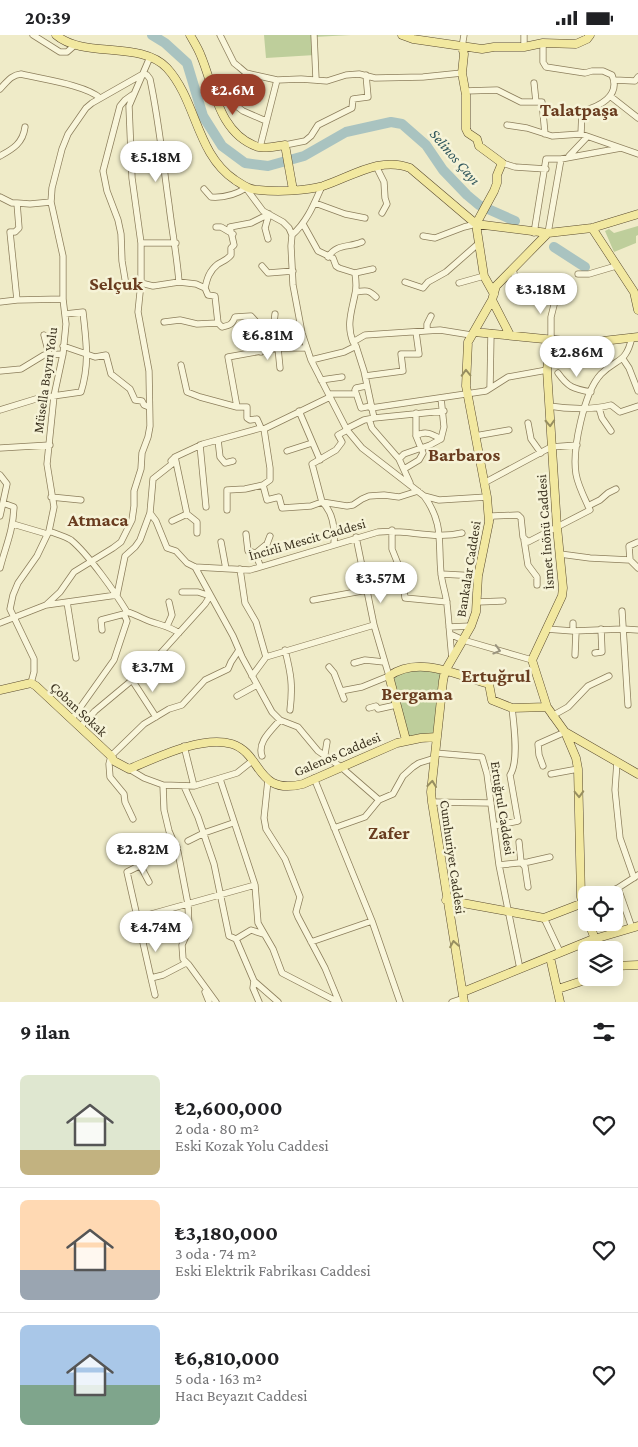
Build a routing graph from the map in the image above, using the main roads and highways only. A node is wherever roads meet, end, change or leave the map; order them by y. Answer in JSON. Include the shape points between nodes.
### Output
{"nodes":[{"id":1,"x":56,"y":35,"type":"edge"},
{"id":2,"x":190,"y":35,"type":"edge"},
{"id":3,"x":590,"y":35,"type":"edge"},
{"id":4,"x":407,"y":36,"type":"edge"},
{"id":5,"x":462,"y":47,"type":"junction"},
{"id":6,"x":292,"y":186,"type":"junction"},
{"id":7,"x":638,"y":215,"type":"edge"},
{"id":8,"x":478,"y":222,"type":"junction"},
{"id":9,"x":592,"y":229,"type":"junction"},
{"id":10,"x":548,"y":233,"type":"junction"},
{"id":11,"x":493,"y":297,"type":"junction"},
{"id":12,"x":638,"y":310,"type":"edge"},
{"id":13,"x":472,"y":333,"type":"junction"},
{"id":14,"x":510,"y":335,"type":"junction"},
{"id":15,"x":635,"y":337,"type":"edge"},
{"id":16,"x":551,"y":339,"type":"junction"},
{"id":17,"x":452,"y":658,"type":"joint"},
{"id":18,"x":445,"y":671,"type":"junction"},
{"id":19,"x":0,"y":690,"type":"edge"},
{"id":20,"x":547,"y":707,"type":"junction"},
{"id":21,"x":565,"y":733,"type":"junction"},
{"id":22,"x":406,"y":741,"type":"junction"},
{"id":23,"x":437,"y":741,"type":"junction"},
{"id":24,"x":638,"y":774,"type":"edge"},
{"id":25,"x":268,"y":780,"type":"joint"},
{"id":26,"x":581,"y":886,"type":"edge"},
{"id":27,"x":446,"y":900,"type":"junction"},
{"id":28,"x":578,"y":905,"type":"edge"},
{"id":29,"x":635,"y":927,"type":"edge"},
{"id":30,"x":592,"y":931,"type":"edge"},
{"id":31,"x":595,"y":939,"type":"junction"},
{"id":32,"x":550,"y":957,"type":"junction"},
{"id":33,"x":638,"y":965,"type":"edge"},
{"id":34,"x":623,"y":966,"type":"edge"},
{"id":35,"x":578,"y":982,"type":"edge"},
{"id":36,"x":558,"y":989,"type":"junction"},
{"id":37,"x":463,"y":998,"type":"edge"},
{"id":38,"x":560,"y":1002,"type":"edge"}],
"edges":[{"from":1,"to":6,"type":"main road","via":[[75,45],[150,57],[160,62],[174,78],[210,153],[226,174],[246,188],[258,191]]},
{"from":2,"to":6,"type":"main road","via":[[226,120],[242,137],[260,147],[285,148]]},
{"from":3,"to":5,"type":"main road","via":[[576,43],[482,49]]},
{"from":4,"to":5,"type":"main road"},
{"from":5,"to":8,"type":"main road","via":[[466,129],[477,139],[479,146],[502,163],[493,193]]},
{"from":6,"to":8,"type":"main road","via":[[322,186],[376,166],[400,164],[410,168]]},
{"from":7,"to":9,"type":"main road"},
{"from":8,"to":10,"type":"main road"},
{"from":8,"to":11,"type":"main road","via":[[484,276]]},
{"from":9,"to":10,"type":"main road"},
{"from":9,"to":12,"type":"main road","via":[[634,291]]},
{"from":10,"to":11,"type":"main road","name":"Bankalar Caddesi","via":[[496,286]]},
{"from":11,"to":13,"type":"main road","name":"Bankalar Caddesi"},
{"from":11,"to":14,"type":"main road"},
{"from":13,"to":14,"type":"main road"},
{"from":17,"to":13,"type":"main road","name":"Bankalar Caddesi","one_way":true,"via":[[476,612],[478,576],[489,522],[468,395],[466,366]]},
{"from":14,"to":16,"type":"main road"},
{"from":15,"to":16,"type":"main road","via":[[585,343]]},
{"from":16,"to":20,"type":"main road","name":"İsmet İnönü Caddesi","one_way":true,"via":[[547,370],[562,596],[532,660]]},
{"from":17,"to":18,"type":"main road","name":"Cumhuriyet Caddesi"},
{"from":18,"to":20,"type":"main road","via":[[489,684],[492,700],[512,709]]},
{"from":18,"to":22,"type":"main road","via":[[409,667],[389,676]]},
{"from":18,"to":23,"type":"main road","name":"Cumhuriyet Caddesi"},
{"from":19,"to":25,"type":"main road","name":"Çoban Sokak","via":[[30,683],[36,686],[114,761],[129,769],[184,746],[221,742],[239,747]]},
{"from":20,"to":21,"type":"main road"},
{"from":21,"to":24,"type":"main road"},
{"from":21,"to":26,"type":"main road","one_way":true,"via":[[578,769]]},
{"from":22,"to":23,"type":"main road","name":"Galenos Caddesi"},
{"from":22,"to":25,"type":"main road","name":"Galenos Caddesi","via":[[303,784],[281,787]]},
{"from":27,"to":23,"type":"main road","name":"Cumhuriyet Caddesi","one_way":true,"via":[[431,792]]},
{"from":27,"to":28,"type":"main road","via":[[544,918]]},
{"from":37,"to":27,"type":"main road","name":"Cumhuriyet Caddesi","one_way":true},
{"from":29,"to":31,"type":"main road"},
{"from":30,"to":31,"type":"main road"},
{"from":31,"to":32,"type":"main road"},
{"from":32,"to":36,"type":"main road"},
{"from":32,"to":37,"type":"main road"},
{"from":33,"to":34,"type":"main road"},
{"from":35,"to":36,"type":"main road"},
{"from":36,"to":38,"type":"main road"}]}
